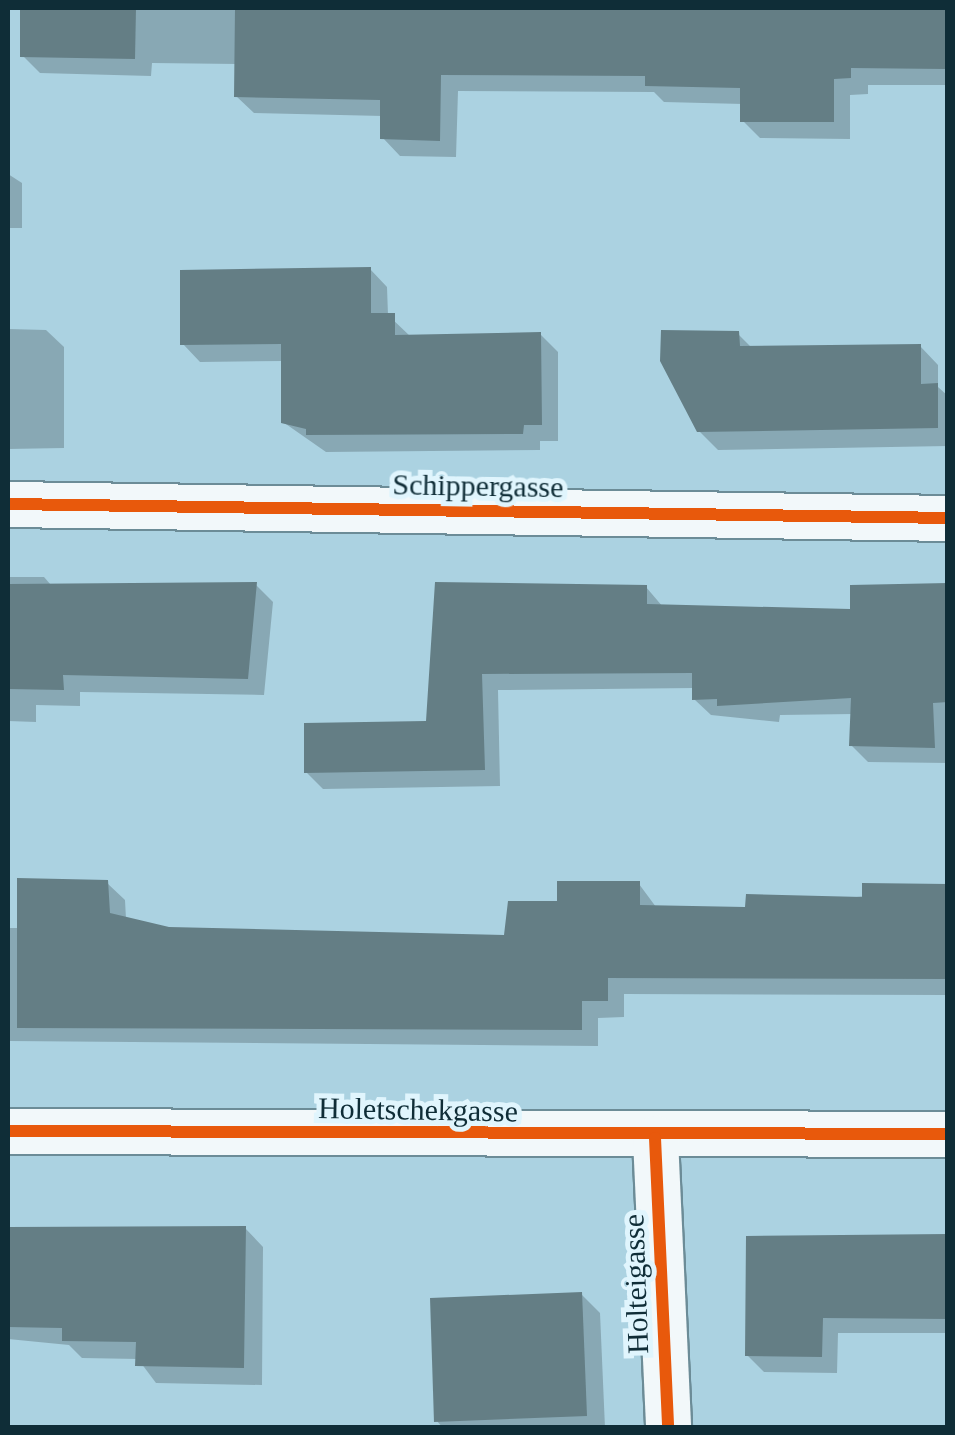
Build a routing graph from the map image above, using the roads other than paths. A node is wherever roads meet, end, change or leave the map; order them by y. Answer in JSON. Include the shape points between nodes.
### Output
{"nodes":[{"id":1,"x":8,"y":504,"type":"edge"},
{"id":2,"x":948,"y":518,"type":"edge"},
{"id":3,"x":8,"y":1131,"type":"edge"},
{"id":4,"x":948,"y":1134,"type":"edge"},
{"id":5,"x":655,"y":1138,"type":"junction"},
{"id":6,"x":668,"y":1428,"type":"edge"}],
"edges":[{"from":1,"to":2,"type":"street","name":"Schippergasse"},
{"from":3,"to":5,"type":"street","name":"Holetschekgasse"},
{"from":4,"to":5,"type":"street","name":"Holetschekgasse"},
{"from":5,"to":6,"type":"street","name":"Holteigasse"}]}
